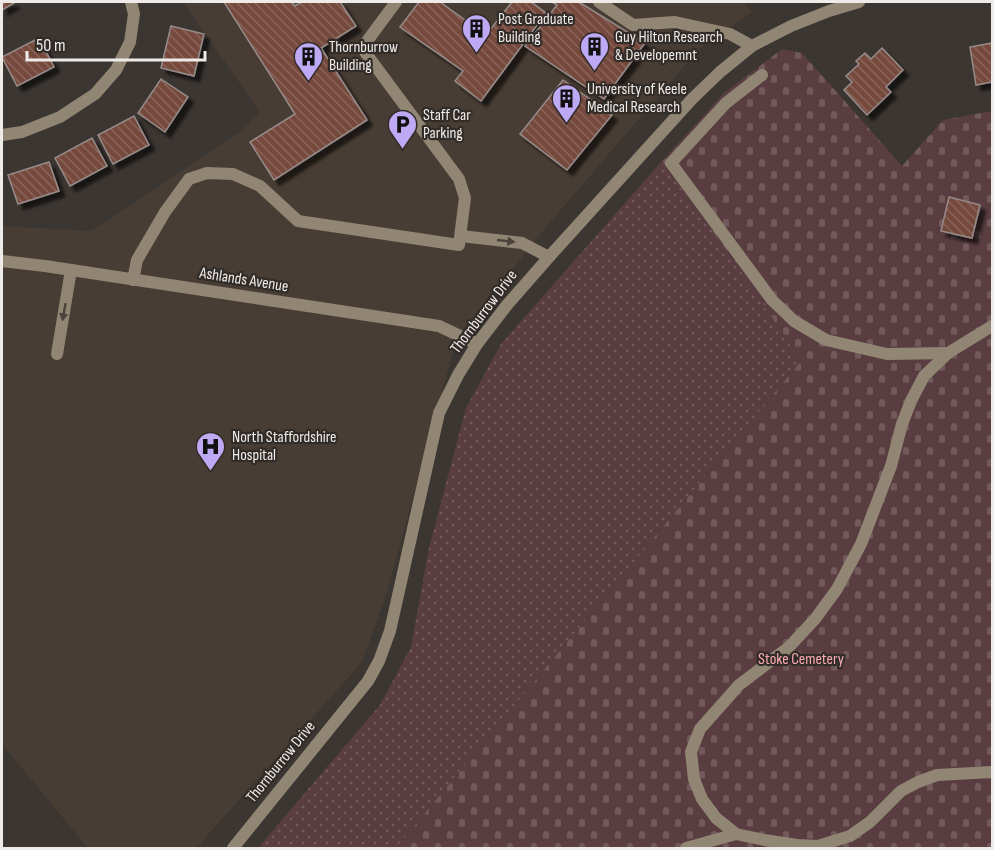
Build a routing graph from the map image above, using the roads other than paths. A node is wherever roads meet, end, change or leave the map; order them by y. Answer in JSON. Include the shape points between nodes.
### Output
{"nodes":[{"id":1,"x":131,"y":2,"type":"edge"},
{"id":2,"x":396,"y":2,"type":"edge"},
{"id":3,"x":599,"y":2,"type":"edge"},
{"id":4,"x":859,"y":2,"type":"edge"},
{"id":5,"x":752,"y":46,"type":"junction"},
{"id":6,"x":762,"y":75,"type":"dead end"},
{"id":7,"x":2,"y":135,"type":"edge"},
{"id":8,"x":461,"y":236,"type":"junction"},
{"id":9,"x":549,"y":257,"type":"junction"},
{"id":10,"x":2,"y":261,"type":"edge"},
{"id":11,"x":71,"y":270,"type":"junction"},
{"id":12,"x":133,"y":280,"type":"junction"},
{"id":13,"x":993,"y":326,"type":"edge"},
{"id":14,"x":477,"y":344,"type":"junction"},
{"id":15,"x":948,"y":353,"type":"junction"},
{"id":16,"x":57,"y":354,"type":"dead end"},
{"id":17,"x":993,"y":772,"type":"edge"},
{"id":18,"x":736,"y":834,"type":"junction"},
{"id":19,"x":232,"y":849,"type":"edge"},
{"id":20,"x":686,"y":849,"type":"edge"}],
"edges":[{"from":1,"to":7,"type":"street","via":[[134,14],[130,42],[116,70],[95,94],[60,117],[22,132]]},
{"from":2,"to":8,"type":"street","via":[[362,48],[459,179],[465,198]]},
{"from":3,"to":5,"type":"street","via":[[633,25],[675,22],[730,34]]},
{"from":4,"to":5,"type":"street","name":"Thornburrow Drive","via":[[791,26]]},
{"from":5,"to":9,"type":"street","name":"Thornburrow Drive","via":[[692,99]]},
{"from":6,"to":15,"type":"street","via":[[726,103],[671,163],[772,300],[794,321],[826,337],[887,354]]},
{"from":8,"to":9,"type":"street","one_way":true,"via":[[522,243]]},
{"from":8,"to":12,"type":"street","via":[[459,245],[298,222],[260,186],[233,174],[207,173],[189,179],[165,212],[137,260]]},
{"from":9,"to":14,"type":"street","name":"Thornburrow Drive"},
{"from":10,"to":11,"type":"street","name":"Ashlands Avenue"},
{"from":11,"to":12,"type":"street","name":"Ashlands Avenue"},
{"from":11,"to":16,"type":"street","one_way":true},
{"from":12,"to":14,"type":"street","name":"Ashlands Avenue","via":[[439,327]]},
{"from":13,"to":15,"type":"street"},
{"from":14,"to":19,"type":"street","name":"Thornburrow Drive","via":[[439,413],[390,631],[379,661],[368,681]]},
{"from":15,"to":18,"type":"street","via":[[924,376],[911,401],[861,544],[837,589],[789,647],[739,685],[700,729],[691,752],[694,778],[702,799],[716,818]]},
{"from":17,"to":18,"type":"street","via":[[937,775],[918,782],[901,791],[850,836],[818,846]]},
{"from":18,"to":20,"type":"street"}]}
